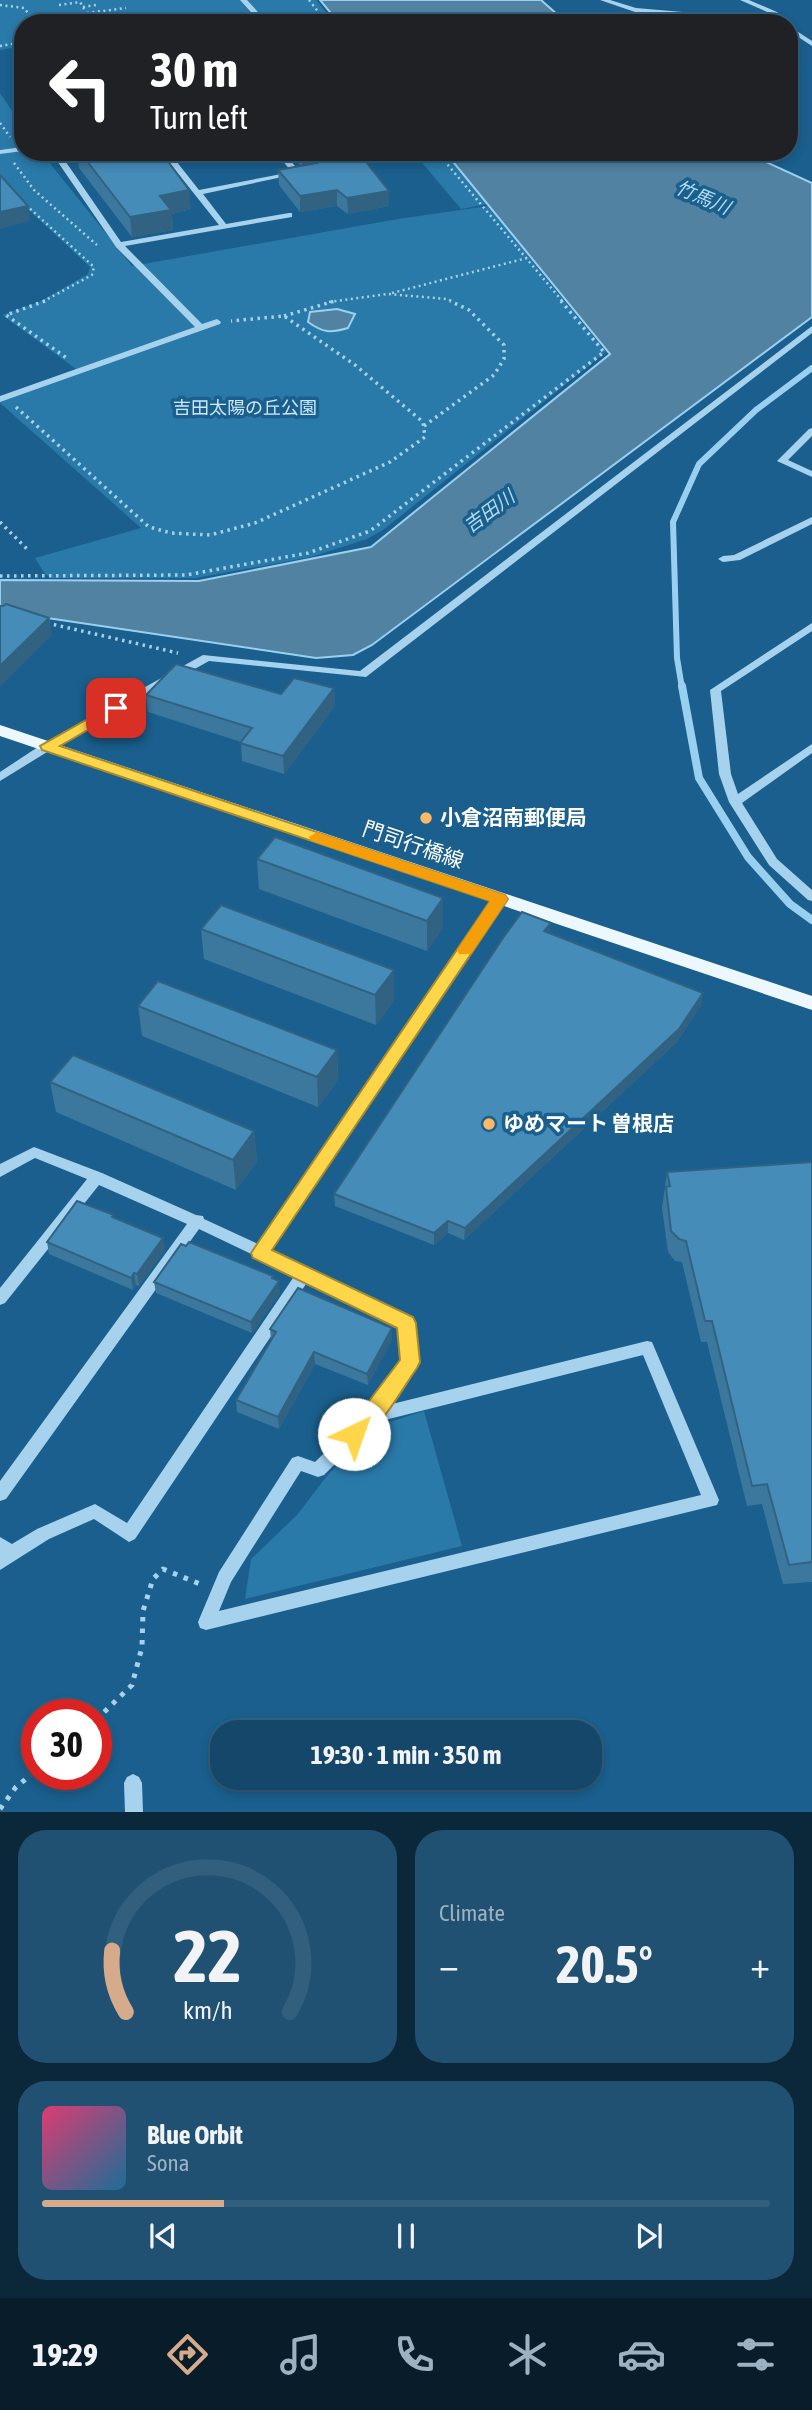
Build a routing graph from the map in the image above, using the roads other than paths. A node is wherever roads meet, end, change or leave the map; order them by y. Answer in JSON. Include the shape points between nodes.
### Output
{"nodes":[{"id":1,"x":243,"y":0,"type":"edge"},
{"id":2,"x":604,"y":0,"type":"edge"},
{"id":3,"x":743,"y":0,"type":"edge"},
{"id":4,"x":624,"y":8,"type":"junction"},
{"id":5,"x":681,"y":13,"type":"joint"},
{"id":6,"x":256,"y":14,"type":"edge"},
{"id":7,"x":626,"y":14,"type":"edge"},
{"id":8,"x":692,"y":14,"type":"edge"},
{"id":9,"x":776,"y":14,"type":"edge"},
{"id":10,"x":61,"y":161,"type":"edge"},
{"id":11,"x":172,"y":161,"type":"edge"},
{"id":12,"x":287,"y":161,"type":"edge"},
{"id":13,"x":357,"y":161,"type":"edge"},
{"id":14,"x":334,"y":166,"type":"edge"},
{"id":15,"x":309,"y":170,"type":"edge"},
{"id":16,"x":297,"y":173,"type":"junction"},
{"id":17,"x":197,"y":193,"type":"junction"},
{"id":18,"x":289,"y":215,"type":"dead end"},
{"id":19,"x":223,"y":225,"type":"junction"},
{"id":20,"x":119,"y":246,"type":"junction"},
{"id":21,"x":217,"y":322,"type":"road end"},
{"id":22,"x":201,"y":328,"type":"junction"},
{"id":23,"x":812,"y":329,"type":"edge"},
{"id":24,"x":2,"y":398,"type":"edge"},
{"id":25,"x":812,"y":431,"type":"edge"},
{"id":26,"x":812,"y":474,"type":"edge"},
{"id":27,"x":812,"y":520,"type":"edge"},
{"id":28,"x":723,"y":559,"type":"dead end"},
{"id":29,"x":812,"y":626,"type":"edge"},
{"id":30,"x":0,"y":730,"type":"edge"},
{"id":31,"x":48,"y":746,"type":"junction"},
{"id":32,"x":812,"y":748,"type":"edge"},
{"id":33,"x":0,"y":777,"type":"edge"},
{"id":34,"x":735,"y":802,"type":"junction"},
{"id":35,"x":811,"y":896,"type":"edge"},
{"id":36,"x":500,"y":899,"type":"junction"},
{"id":37,"x":812,"y":1003,"type":"edge"},
{"id":38,"x":0,"y":1171,"type":"edge"},
{"id":39,"x":97,"y":1177,"type":"junction"},
{"id":40,"x":198,"y":1220,"type":"junction"},
{"id":41,"x":260,"y":1253,"type":"junction"},
{"id":42,"x":305,"y":1273,"type":"junction"},
{"id":43,"x":0,"y":1299,"type":"edge"},
{"id":44,"x":372,"y":1416,"type":"junction"},
{"id":45,"x":0,"y":1494,"type":"edge"},
{"id":46,"x":4,"y":1554,"type":"edge"},
{"id":47,"x":133,"y":1783,"type":"dead end"},
{"id":48,"x":134,"y":1811,"type":"edge"}],
"edges":[{"from":1,"to":6,"type":"street"},
{"from":2,"to":4,"type":"street"},
{"from":3,"to":9,"type":"street"},
{"from":4,"to":5,"type":"street"},
{"from":4,"to":7,"type":"street"},
{"from":5,"to":8,"type":"street"},
{"from":10,"to":20,"type":"street"},
{"from":11,"to":17,"type":"street"},
{"from":12,"to":16,"type":"street"},
{"from":13,"to":14,"type":"street"},
{"from":15,"to":16,"type":"street"},
{"from":16,"to":17,"type":"street"},
{"from":17,"to":19,"type":"street"},
{"from":18,"to":19,"type":"street"},
{"from":19,"to":20,"type":"street"},
{"from":20,"to":22,"type":"street"},
{"from":21,"to":22,"type":"street"},
{"from":22,"to":24,"type":"street"},
{"from":23,"to":31,"type":"street","via":[[362,675],[207,657]]},
{"from":25,"to":26,"type":"street","via":[[782,461]]},
{"from":27,"to":28,"type":"street","via":[[736,558]]},
{"from":29,"to":34,"type":"street","via":[[715,690],[725,774]]},
{"from":30,"to":31,"type":"main road","name":"門司行橋線"},
{"from":31,"to":33,"type":"street"},
{"from":31,"to":36,"type":"main road","name":"門司行橋線"},
{"from":32,"to":34,"type":"street"},
{"from":34,"to":35,"type":"street","via":[[773,862]]},
{"from":36,"to":37,"type":"main road","name":"門司行橋線"},
{"from":36,"to":41,"type":"street"},
{"from":38,"to":39,"type":"street","via":[[34,1152]]},
{"from":39,"to":40,"type":"street"},
{"from":39,"to":43,"type":"street"},
{"from":40,"to":41,"type":"street"},
{"from":40,"to":45,"type":"street"},
{"from":41,"to":42,"type":"street"},
{"from":42,"to":44,"type":"street","via":[[406,1323],[410,1362]]},
{"from":42,"to":46,"type":"street","via":[[129,1535],[95,1511]]},
{"from":44,"to":44,"type":"street","via":[[647,1347],[711,1500],[206,1622],[225,1577],[298,1463],[318,1470]]},
{"from":47,"to":48,"type":"street"}]}
